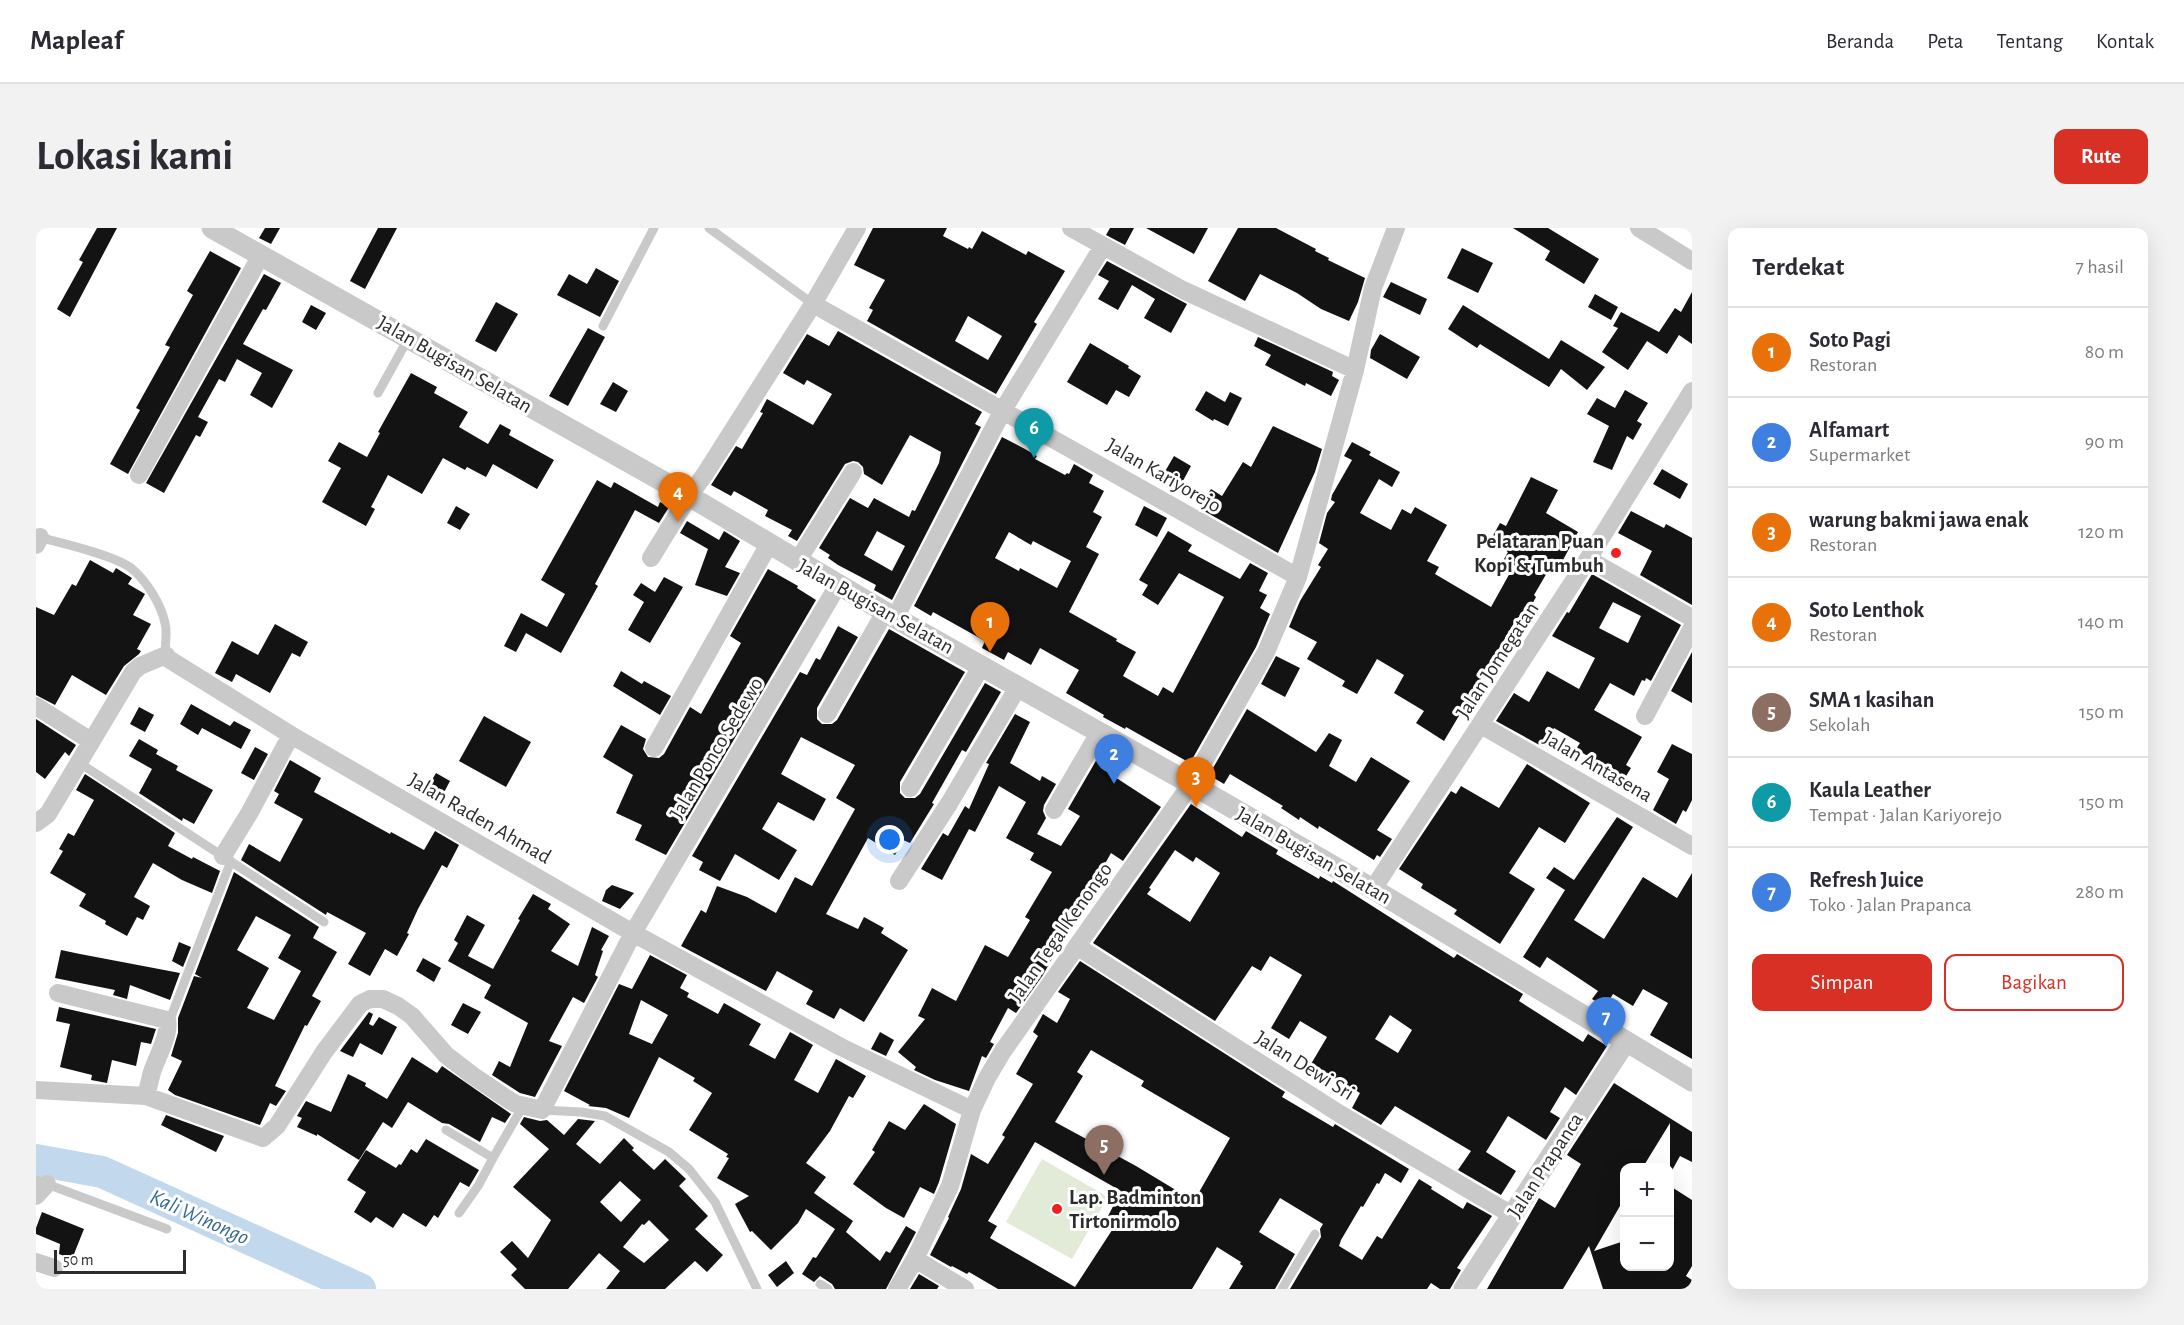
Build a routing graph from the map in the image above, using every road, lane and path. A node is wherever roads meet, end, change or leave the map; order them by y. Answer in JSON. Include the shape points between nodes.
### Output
{"nodes":[{"id":1,"x":212,"y":228,"type":"edge"},
{"id":2,"x":654,"y":228,"type":"edge"},
{"id":3,"x":709,"y":228,"type":"edge"},
{"id":4,"x":857,"y":228,"type":"edge"},
{"id":5,"x":1071,"y":228,"type":"edge"},
{"id":6,"x":1396,"y":228,"type":"edge"},
{"id":7,"x":1639,"y":228,"type":"edge"},
{"id":8,"x":1103,"y":246,"type":"junction"},
{"id":9,"x":261,"y":255,"type":"junction"},
{"id":10,"x":1692,"y":261,"type":"edge"},
{"id":11,"x":813,"y":304,"type":"junction"},
{"id":12,"x":603,"y":326,"type":"dead end"},
{"id":13,"x":409,"y":337,"type":"junction"},
{"id":14,"x":1355,"y":370,"type":"junction"},
{"id":15,"x":1692,"y":391,"type":"edge"},
{"id":16,"x":378,"y":393,"type":"dead end"},
{"id":17,"x":1003,"y":410,"type":"junction"},
{"id":18,"x":853,"y":472,"type":"dead end"},
{"id":19,"x":139,"y":475,"type":"dead end"},
{"id":20,"x":689,"y":496,"type":"junction"},
{"id":21,"x":37,"y":540,"type":"edge"},
{"id":22,"x":769,"y":544,"type":"junction"},
{"id":23,"x":651,"y":558,"type":"dead end"},
{"id":24,"x":1588,"y":559,"type":"junction"},
{"id":25,"x":797,"y":562,"type":"junction"},
{"id":26,"x":1298,"y":577,"type":"junction"},
{"id":27,"x":838,"y":585,"type":"junction"},
{"id":28,"x":890,"y":615,"type":"junction"},
{"id":29,"x":1692,"y":618,"type":"edge"},
{"id":30,"x":1692,"y":628,"type":"edge"},
{"id":31,"x":166,"y":655,"type":"junction"},
{"id":32,"x":982,"y":665,"type":"junction"},
{"id":33,"x":1018,"y":687,"type":"junction"},
{"id":34,"x":36,"y":706,"type":"edge"},
{"id":35,"x":827,"y":714,"type":"dead end"},
{"id":36,"x":1645,"y":716,"type":"dead end"},
{"id":37,"x":1481,"y":726,"type":"junction"},
{"id":38,"x":1099,"y":733,"type":"junction"},
{"id":39,"x":291,"y":735,"type":"junction"},
{"id":40,"x":91,"y":741,"type":"junction"},
{"id":41,"x":654,"y":748,"type":"dead end"},
{"id":42,"x":78,"y":762,"type":"junction"},
{"id":43,"x":1191,"y":784,"type":"junction"},
{"id":44,"x":910,"y":788,"type":"dead end"},
{"id":45,"x":1054,"y":810,"type":"dead end"},
{"id":46,"x":36,"y":823,"type":"edge"},
{"id":47,"x":1692,"y":846,"type":"edge"},
{"id":48,"x":227,"y":859,"type":"junction"},
{"id":49,"x":899,"y":881,"type":"dead end"},
{"id":50,"x":1373,"y":889,"type":"junction"},
{"id":51,"x":324,"y":922,"type":"dead end"},
{"id":52,"x":633,"y":933,"type":"junction"},
{"id":53,"x":1078,"y":947,"type":"junction"},
{"id":54,"x":58,"y":993,"type":"dead end"},
{"id":55,"x":169,"y":1022,"type":"junction"},
{"id":56,"x":1626,"y":1041,"type":"junction"},
{"id":57,"x":1692,"y":1081,"type":"edge"},
{"id":58,"x":36,"y":1090,"type":"edge"},
{"id":59,"x":146,"y":1096,"type":"junction"},
{"id":60,"x":546,"y":1102,"type":"junction"},
{"id":61,"x":523,"y":1106,"type":"junction"},
{"id":62,"x":972,"y":1110,"type":"junction"},
{"id":63,"x":446,"y":1130,"type":"dead end"},
{"id":64,"x":493,"y":1158,"type":"junction"},
{"id":65,"x":40,"y":1186,"type":"edge"},
{"id":66,"x":459,"y":1213,"type":"dead end"},
{"id":67,"x":1512,"y":1215,"type":"junction"},
{"id":68,"x":167,"y":1229,"type":"dead end"},
{"id":69,"x":1315,"y":1234,"type":"dead end"},
{"id":70,"x":915,"y":1259,"type":"junction"},
{"id":71,"x":36,"y":1262,"type":"edge"},
{"id":72,"x":54,"y":1268,"type":"dead end"},
{"id":73,"x":757,"y":1289,"type":"edge"},
{"id":74,"x":897,"y":1289,"type":"edge"},
{"id":75,"x":965,"y":1289,"type":"edge"},
{"id":76,"x":1282,"y":1289,"type":"edge"},
{"id":77,"x":1464,"y":1289,"type":"edge"}],
"edges":[{"from":1,"to":9,"type":"street","name":"Jalan Bugisan Selatan"},
{"from":2,"to":12,"type":"lane"},
{"from":3,"to":11,"type":"lane"},
{"from":4,"to":11,"type":"street"},
{"from":5,"to":8,"type":"street"},
{"from":6,"to":14,"type":"street","via":[[1373,288]]},
{"from":7,"to":10,"type":"street"},
{"from":8,"to":14,"type":"street","via":[[1184,290]]},
{"from":8,"to":17,"type":"street"},
{"from":9,"to":13,"type":"street","name":"Jalan Bugisan Selatan"},
{"from":9,"to":19,"type":"street"},
{"from":11,"to":17,"type":"street","name":"Jalan Kariyorejo"},
{"from":11,"to":20,"type":"street"},
{"from":13,"to":16,"type":"lane"},
{"from":13,"to":20,"type":"street","name":"Jalan Bugisan Selatan"},
{"from":14,"to":26,"type":"street"},
{"from":15,"to":24,"type":"street","name":"Jalan Jomegatan"},
{"from":17,"to":26,"type":"street","name":"Jalan Kariyorejo"},
{"from":17,"to":28,"type":"street"},
{"from":18,"to":25,"type":"street"},
{"from":20,"to":22,"type":"street","name":"Jalan Bugisan Selatan"},
{"from":20,"to":23,"type":"street"},
{"from":21,"to":31,"type":"lane","via":[[94,553],[135,572],[154,597],[164,619]]},
{"from":22,"to":25,"type":"street","name":"Jalan Bugisan Selatan"},
{"from":22,"to":41,"type":"street"},
{"from":24,"to":29,"type":"street"},
{"from":24,"to":37,"type":"street","name":"Jalan Jomegatan"},
{"from":25,"to":27,"type":"street","name":"Jalan Bugisan Selatan"},
{"from":26,"to":43,"type":"street","via":[[1266,652]]},
{"from":27,"to":28,"type":"street","name":"Jalan Bugisan Selatan"},
{"from":27,"to":52,"type":"street","name":"Jalan Ponco Sedewo"},
{"from":28,"to":32,"type":"street","name":"Jalan Bugisan Selatan"},
{"from":28,"to":35,"type":"street"},
{"from":30,"to":36,"type":"street"},
{"from":31,"to":39,"type":"street","name":"Jalan Raden Ahmad"},
{"from":31,"to":40,"type":"street","via":[[133,672]]},
{"from":32,"to":33,"type":"street","name":"Jalan Bugisan Selatan"},
{"from":32,"to":44,"type":"street"},
{"from":33,"to":38,"type":"street","name":"Jalan Bugisan Selatan"},
{"from":33,"to":49,"type":"street"},
{"from":34,"to":40,"type":"street"},
{"from":37,"to":47,"type":"street","name":"Jalan Antasena"},
{"from":37,"to":50,"type":"street","name":"Jalan Jomegatan"},
{"from":38,"to":43,"type":"street","name":"Jalan Bugisan Selatan"},
{"from":38,"to":45,"type":"street"},
{"from":39,"to":48,"type":"street"},
{"from":39,"to":52,"type":"street","name":"Jalan Raden Ahmad"},
{"from":40,"to":42,"type":"street"},
{"from":42,"to":46,"type":"street","via":[[48,814]]},
{"from":42,"to":48,"type":"lane"},
{"from":43,"to":50,"type":"street","name":"Jalan Bugisan Selatan"},
{"from":43,"to":53,"type":"street","name":"Jalan Tegal Kenongo"},
{"from":48,"to":51,"type":"lane"},
{"from":48,"to":55,"type":"lane"},
{"from":50,"to":56,"type":"street","name":"Jalan Bugisan Selatan"},
{"from":52,"to":60,"type":"street","name":"Jalan Ponco Sedewo"},
{"from":52,"to":62,"type":"street","name":"Jalan Raden Ahmad","via":[[842,1047]]},
{"from":53,"to":62,"type":"street","name":"Jalan Tegal Kenongo","via":[[1003,1051]]},
{"from":53,"to":67,"type":"street","name":"Jalan Dewi Sri","via":[[1340,1114]]},
{"from":54,"to":55,"type":"street"},
{"from":55,"to":59,"type":"street"},
{"from":56,"to":57,"type":"street","name":"Jalan Bugisan Selatan"},
{"from":56,"to":67,"type":"street","name":"Jalan Prapanca"},
{"from":58,"to":59,"type":"street"},
{"from":59,"to":61,"type":"street","via":[[258,1138],[265,1137],[277,1126],[360,1004],[376,998],[398,1006],[446,1055]]},
{"from":60,"to":61,"type":"street"},
{"from":60,"to":73,"type":"lane","via":[[605,1116],[669,1152],[689,1169],[715,1202]]},
{"from":61,"to":64,"type":"lane"},
{"from":62,"to":70,"type":"street","name":"Jalan Tegal Kenongo","via":[[950,1186]]},
{"from":63,"to":64,"type":"lane"},
{"from":64,"to":66,"type":"lane"},
{"from":65,"to":68,"type":"lane"},
{"from":67,"to":77,"type":"street","name":"Jalan Prapanca"},
{"from":69,"to":76,"type":"lane"},
{"from":70,"to":74,"type":"street","name":"Jalan Tegal Kenongo"},
{"from":70,"to":75,"type":"street"},
{"from":71,"to":72,"type":"street"}]}
